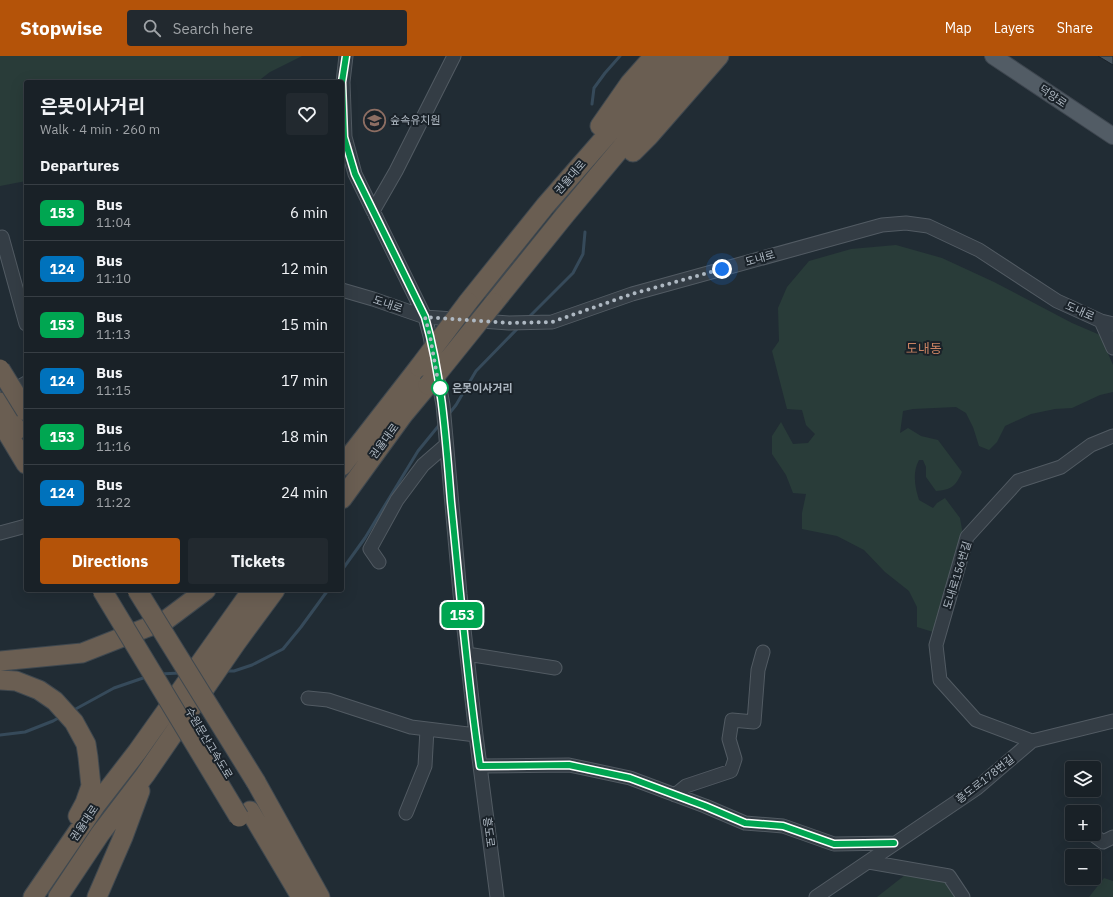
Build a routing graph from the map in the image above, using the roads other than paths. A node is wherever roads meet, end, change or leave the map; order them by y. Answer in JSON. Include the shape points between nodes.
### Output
{"nodes":[{"id":1,"x":346,"y":56,"type":"edge"},
{"id":2,"x":454,"y":56,"type":"edge"},
{"id":3,"x":654,"y":56,"type":"edge"},
{"id":4,"x":676,"y":56,"type":"edge"},
{"id":5,"x":698,"y":56,"type":"edge"},
{"id":6,"x":719,"y":56,"type":"edge"},
{"id":7,"x":993,"y":56,"type":"edge"},
{"id":8,"x":342,"y":80,"type":"edge"},
{"id":9,"x":1113,"y":136,"type":"edge"},
{"id":10,"x":344,"y":137,"type":"edge"},
{"id":11,"x":373,"y":211,"type":"junction"},
{"id":12,"x":524,"y":231,"type":"junction"},
{"id":13,"x":2,"y":237,"type":"dead end"},
{"id":14,"x":538,"y":248,"type":"junction"},
{"id":15,"x":344,"y":291,"type":"edge"},
{"id":16,"x":24,"y":315,"type":"edge"},
{"id":17,"x":425,"y":317,"type":"junction"},
{"id":18,"x":1107,"y":323,"type":"edge"},
{"id":19,"x":1113,"y":348,"type":"edge"},
{"id":20,"x":0,"y":369,"type":"edge"},
{"id":21,"x":24,"y":384,"type":"edge"},
{"id":22,"x":0,"y":398,"type":"edge"},
{"id":23,"x":0,"y":402,"type":"edge"},
{"id":24,"x":24,"y":408,"type":"edge"},
{"id":25,"x":0,"y":421,"type":"edge"},
{"id":26,"x":1113,"y":436,"type":"edge"},
{"id":27,"x":24,"y":441,"type":"edge"},
{"id":28,"x":446,"y":442,"type":"junction"},
{"id":29,"x":349,"y":452,"type":"edge"},
{"id":30,"x":24,"y":461,"type":"edge"},
{"id":31,"x":344,"y":462,"type":"edge"},
{"id":32,"x":344,"y":495,"type":"edge"},
{"id":33,"x":24,"y":527,"type":"edge"},
{"id":34,"x":0,"y":533,"type":"edge"},
{"id":35,"x":379,"y":562,"type":"dead end"},
{"id":36,"x":103,"y":592,"type":"edge"},
{"id":37,"x":116,"y":592,"type":"edge"},
{"id":38,"x":138,"y":592,"type":"edge"},
{"id":39,"x":203,"y":592,"type":"edge"},
{"id":40,"x":251,"y":592,"type":"edge"},
{"id":41,"x":274,"y":592,"type":"edge"},
{"id":42,"x":763,"y":652,"type":"dead end"},
{"id":43,"x":467,"y":654,"type":"junction"},
{"id":44,"x":0,"y":661,"type":"edge"},
{"id":45,"x":555,"y":668,"type":"dead end"},
{"id":46,"x":0,"y":680,"type":"edge"},
{"id":47,"x":308,"y":698,"type":"dead end"},
{"id":48,"x":1113,"y":722,"type":"edge"},
{"id":49,"x":427,"y":729,"type":"junction"},
{"id":50,"x":476,"y":735,"type":"junction"},
{"id":51,"x":1032,"y":741,"type":"junction"},
{"id":52,"x":480,"y":766,"type":"junction"},
{"id":53,"x":145,"y":775,"type":"junction"},
{"id":54,"x":674,"y":795,"type":"junction"},
{"id":55,"x":406,"y":813,"type":"dead end"},
{"id":56,"x":245,"y":814,"type":"junction"},
{"id":57,"x":1113,"y":838,"type":"edge"},
{"id":58,"x":1101,"y":841,"type":"edge"},
{"id":59,"x":894,"y":843,"type":"junction"},
{"id":60,"x":869,"y":862,"type":"junction"},
{"id":61,"x":35,"y":895,"type":"edge"},
{"id":62,"x":58,"y":897,"type":"edge"},
{"id":63,"x":97,"y":897,"type":"edge"},
{"id":64,"x":289,"y":897,"type":"edge"},
{"id":65,"x":301,"y":897,"type":"edge"},
{"id":66,"x":320,"y":897,"type":"edge"},
{"id":67,"x":497,"y":897,"type":"edge"},
{"id":68,"x":816,"y":897,"type":"edge"},
{"id":69,"x":963,"y":897,"type":"edge"}],
"edges":[{"from":1,"to":8,"type":"street","name":"흥도로"},
{"from":2,"to":11,"type":"street"},
{"from":3,"to":12,"type":"highway","via":[[630,83]]},
{"from":4,"to":12,"type":"highway","name":"권율대로"},
{"from":5,"to":14,"type":"highway","name":"권율대로"},
{"from":6,"to":14,"type":"highway","via":[[649,136]]},
{"from":7,"to":9,"type":"main road","name":"덕양로"},
{"from":10,"to":11,"type":"street","name":"흥도로","via":[[355,174]]},
{"from":11,"to":17,"type":"street","name":"흥도로"},
{"from":12,"to":29,"type":"highway","name":"권율대로","bridge":true,"via":[[419,367]]},
{"from":13,"to":16,"type":"street"},
{"from":14,"to":32,"type":"highway","name":"권율대로","bridge":true,"via":[[403,415]]},
{"from":15,"to":17,"type":"street","name":"도내로"},
{"from":17,"to":18,"type":"street","name":"도내로","via":[[509,323],[552,322],[632,294],[882,225],[906,222],[928,226],[979,250],[1056,301]]},
{"from":17,"to":28,"type":"street","name":"흥도로","via":[[443,405]]},
{"from":18,"to":19,"type":"street"},
{"from":20,"to":24,"type":"highway","bridge":true},
{"from":21,"to":22,"type":"street"},
{"from":23,"to":27,"type":"highway"},
{"from":25,"to":30,"type":"highway"},
{"from":26,"to":51,"type":"street","name":"도내로156번길","via":[[1091,445],[1061,467],[1018,481],[967,537],[936,645],[940,680],[976,720]]},
{"from":28,"to":35,"type":"street","via":[[423,465],[397,500],[370,549]]},
{"from":28,"to":43,"type":"street","name":"흥도로"},
{"from":29,"to":31,"type":"highway","name":"권율대로"},
{"from":33,"to":34,"type":"street"},
{"from":36,"to":56,"type":"highway","bridge":true},
{"from":37,"to":56,"type":"highway","name":"수원문산고속도로"},
{"from":38,"to":66,"type":"highway","name":"수원문산고속도로","bridge":true,"via":[[256,782]]},
{"from":39,"to":44,"type":"highway","via":[[166,620],[82,653]]},
{"from":40,"to":61,"type":"highway","name":"권율대로","bridge":true,"via":[[137,752],[96,805]]},
{"from":41,"to":53,"type":"highway","name":"권율대로","bridge":true},
{"from":42,"to":54,"type":"street","via":[[758,670],[754,722],[732,720],[729,739],[735,759],[731,771],[686,786]]},
{"from":43,"to":45,"type":"street"},
{"from":43,"to":50,"type":"street","name":"흥도로"},
{"from":46,"to":61,"type":"highway","via":[[16,681],[39,690],[55,701],[74,722],[86,744],[91,786],[85,803]]},
{"from":47,"to":49,"type":"street","via":[[328,700],[411,727]]},
{"from":48,"to":51,"type":"street","name":"흥도로178번길"},
{"from":49,"to":50,"type":"street"},
{"from":49,"to":55,"type":"street","via":[[425,766]]},
{"from":50,"to":52,"type":"street","name":"흥도로"},
{"from":51,"to":59,"type":"street","name":"흥도로178번길","via":[[977,788]]},
{"from":52,"to":54,"type":"street","via":[[569,765],[630,778]]},
{"from":52,"to":67,"type":"street","name":"흥도로"},
{"from":53,"to":62,"type":"highway","name":"권율대로","via":[[100,834]]},
{"from":53,"to":63,"type":"highway","via":[[123,838]]},
{"from":54,"to":59,"type":"street","via":[[745,823],[783,826],[834,844]]},
{"from":56,"to":64,"type":"highway"},
{"from":56,"to":65,"type":"highway","name":"수원문산고속도로"},
{"from":57,"to":58,"type":"street"},
{"from":59,"to":60,"type":"street","name":"흥도로178번길"},
{"from":60,"to":68,"type":"street","name":"흥도로178번길"},
{"from":60,"to":69,"type":"street","via":[[949,876]]}]}
